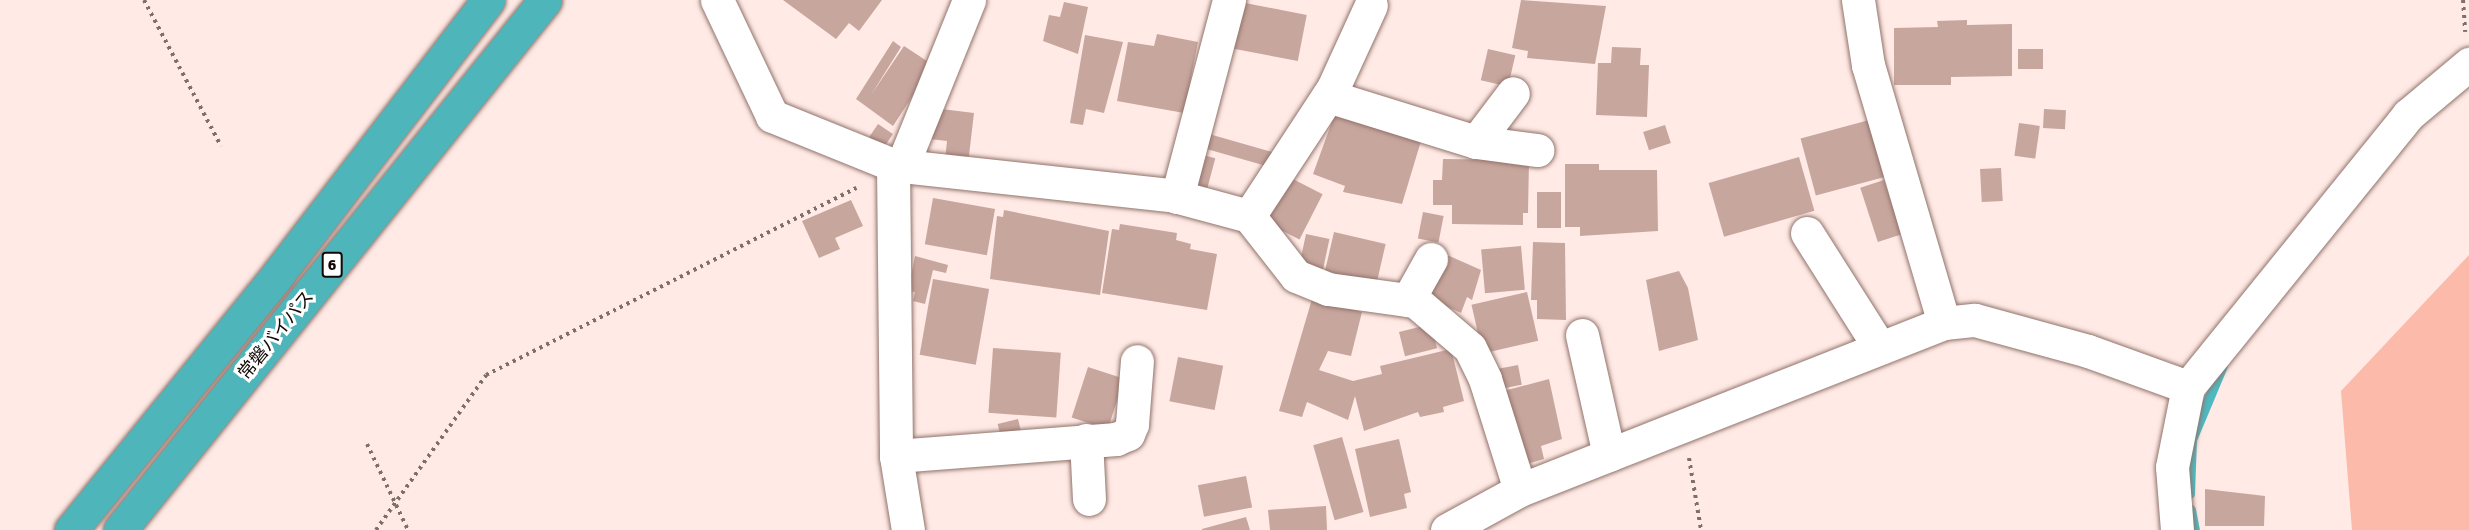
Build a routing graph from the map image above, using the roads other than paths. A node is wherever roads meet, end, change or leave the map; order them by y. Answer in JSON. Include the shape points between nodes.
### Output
{"nodes":[{"id":1,"x":488,"y":0,"type":"edge"},
{"id":2,"x":545,"y":0,"type":"edge"},
{"id":3,"x":969,"y":0,"type":"edge"},
{"id":4,"x":1229,"y":0,"type":"edge"},
{"id":5,"x":1858,"y":0,"type":"edge"},
{"id":6,"x":720,"y":1,"type":"edge"},
{"id":7,"x":1371,"y":4,"type":"dead end"},
{"id":8,"x":2469,"y":64,"type":"edge"},
{"id":9,"x":1513,"y":93,"type":"dead end"},
{"id":10,"x":1328,"y":96,"type":"junction"},
{"id":11,"x":1476,"y":142,"type":"junction"},
{"id":12,"x":1537,"y":150,"type":"dead end"},
{"id":13,"x":898,"y":165,"type":"junction"},
{"id":14,"x":1177,"y":197,"type":"junction"},
{"id":15,"x":1249,"y":216,"type":"junction"},
{"id":16,"x":1807,"y":233,"type":"dead end"},
{"id":17,"x":1431,"y":259,"type":"dead end"},
{"id":18,"x":1408,"y":300,"type":"junction"},
{"id":19,"x":1944,"y":323,"type":"junction"},
{"id":20,"x":1582,"y":335,"type":"dead end"},
{"id":21,"x":1880,"y":348,"type":"junction"},
{"id":22,"x":1137,"y":361,"type":"dead end"},
{"id":23,"x":2188,"y":387,"type":"junction"},
{"id":24,"x":1086,"y":440,"type":"junction"},
{"id":25,"x":1609,"y":455,"type":"junction"},
{"id":26,"x":896,"y":456,"type":"junction"},
{"id":27,"x":1520,"y":490,"type":"junction"},
{"id":28,"x":1089,"y":499,"type":"dead end"},
{"id":29,"x":71,"y":530,"type":"edge"},
{"id":30,"x":120,"y":530,"type":"edge"},
{"id":31,"x":908,"y":530,"type":"edge"},
{"id":32,"x":1447,"y":530,"type":"edge"},
{"id":33,"x":2177,"y":530,"type":"edge"}],
"edges":[{"from":1,"to":29,"type":"highway","name":"常磐バイパス","number":"6","via":[[278,274]]},
{"from":2,"to":30,"type":"highway","name":"常磐バイパス","number":"6"},
{"from":3,"to":13,"type":"street"},
{"from":4,"to":14,"type":"street"},
{"from":5,"to":19,"type":"street","via":[[1868,65]]},
{"from":6,"to":13,"type":"street","via":[[772,116]]},
{"from":7,"to":10,"type":"street"},
{"from":8,"to":23,"type":"street","via":[[2408,115]]},
{"from":9,"to":11,"type":"street"},
{"from":10,"to":11,"type":"street"},
{"from":10,"to":15,"type":"street"},
{"from":11,"to":12,"type":"street"},
{"from":13,"to":14,"type":"street"},
{"from":13,"to":26,"type":"street"},
{"from":14,"to":15,"type":"street"},
{"from":15,"to":18,"type":"street","via":[[1296,276],[1328,289]]},
{"from":16,"to":21,"type":"street"},
{"from":17,"to":18,"type":"street"},
{"from":18,"to":27,"type":"street","via":[[1449,325],[1470,348],[1485,379]]},
{"from":19,"to":21,"type":"street"},
{"from":19,"to":23,"type":"street","via":[[1975,320],[2088,351]]},
{"from":20,"to":25,"type":"street"},
{"from":21,"to":25,"type":"street"},
{"from":22,"to":24,"type":"street","via":[[1128,434]]},
{"from":23,"to":33,"type":"street","via":[[2172,467]]},
{"from":24,"to":26,"type":"street"},
{"from":24,"to":28,"type":"street"},
{"from":25,"to":27,"type":"street"},
{"from":26,"to":31,"type":"street"},
{"from":27,"to":32,"type":"street"}]}
